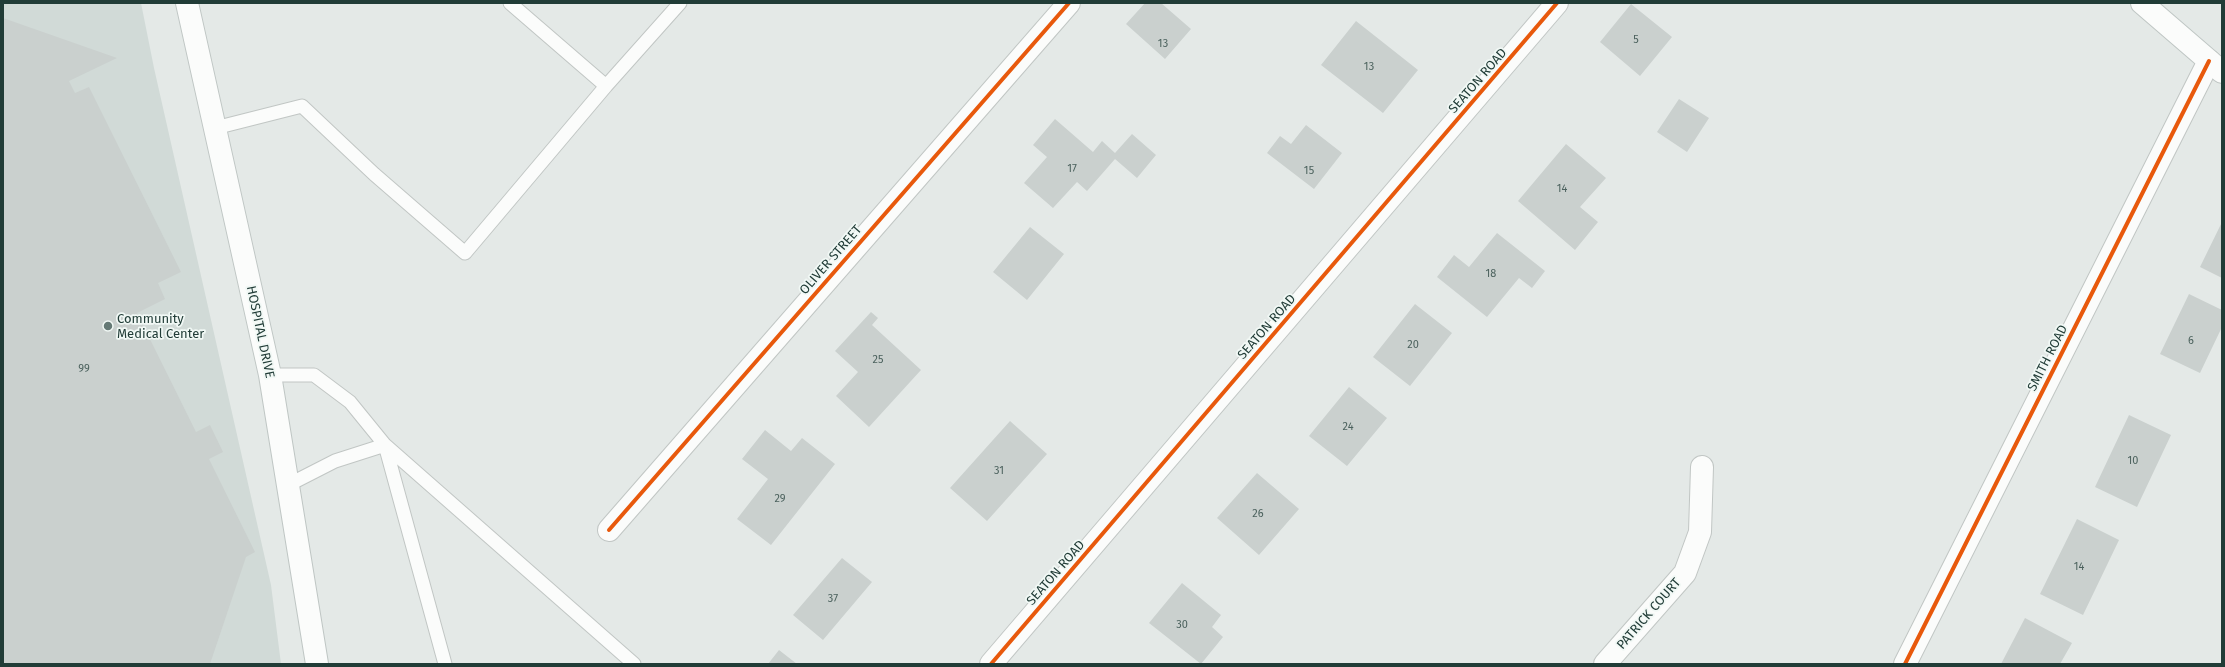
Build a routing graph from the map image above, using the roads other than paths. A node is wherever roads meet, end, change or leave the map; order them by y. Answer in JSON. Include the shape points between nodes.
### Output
{"nodes":[{"id":1,"x":187,"y":3,"type":"edge"},
{"id":2,"x":680,"y":3,"type":"edge"},
{"id":3,"x":1069,"y":3,"type":"edge"},
{"id":4,"x":1558,"y":3,"type":"edge"},
{"id":5,"x":2142,"y":3,"type":"edge"},
{"id":6,"x":518,"y":6,"type":"edge"},
{"id":7,"x":2215,"y":66,"type":"edge"},
{"id":8,"x":606,"y":86,"type":"junction"},
{"id":9,"x":215,"y":128,"type":"junction"},
{"id":10,"x":270,"y":375,"type":"junction"},
{"id":11,"x":385,"y":445,"type":"junction"},
{"id":12,"x":1702,"y":467,"type":"dead end"},
{"id":13,"x":288,"y":485,"type":"junction"},
{"id":14,"x":608,"y":530,"type":"dead end"},
{"id":15,"x":316,"y":664,"type":"edge"},
{"id":16,"x":445,"y":664,"type":"edge"},
{"id":17,"x":634,"y":664,"type":"edge"},
{"id":18,"x":991,"y":664,"type":"edge"},
{"id":19,"x":1605,"y":664,"type":"edge"},
{"id":20,"x":1906,"y":664,"type":"edge"}],
"edges":[{"from":1,"to":9,"type":"street","name":"HOSPITAL DRIVE"},
{"from":2,"to":8,"type":"lane"},
{"from":3,"to":14,"type":"street","name":"OLIVER STREET"},
{"from":4,"to":18,"type":"street","name":"SEATON ROAD"},
{"from":5,"to":7,"type":"street"},
{"from":6,"to":8,"type":"lane"},
{"from":7,"to":20,"type":"street","name":"SMITH ROAD"},
{"from":8,"to":9,"type":"lane","via":[[466,253],[374,174],[302,106]]},
{"from":9,"to":10,"type":"street","name":"HOSPITAL DRIVE"},
{"from":10,"to":11,"type":"lane","via":[[314,375],[350,402]]},
{"from":10,"to":13,"type":"street","name":"HOSPITAL DRIVE"},
{"from":11,"to":13,"type":"lane","via":[[335,461]]},
{"from":11,"to":16,"type":"lane"},
{"from":11,"to":17,"type":"lane"},
{"from":12,"to":19,"type":"street","name":"PATRICK COURT","via":[[1700,532],[1685,573]]},
{"from":13,"to":15,"type":"street","name":"HOSPITAL DRIVE"}]}
